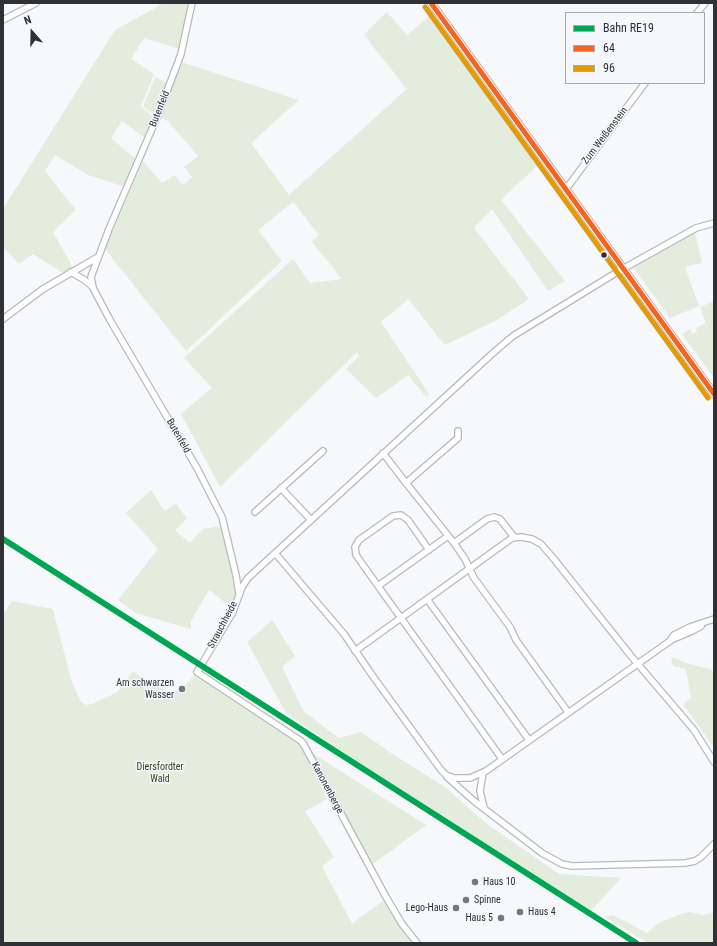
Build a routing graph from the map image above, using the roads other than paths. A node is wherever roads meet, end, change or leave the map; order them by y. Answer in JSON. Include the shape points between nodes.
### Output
{"nodes":[{"id":1,"x":36,"y":3,"type":"edge"},
{"id":2,"x":192,"y":3,"type":"edge"},
{"id":3,"x":430,"y":3,"type":"edge"},
{"id":4,"x":705,"y":3,"type":"edge"},
{"id":5,"x":699,"y":12,"type":"edge"},
{"id":6,"x":3,"y":20,"type":"edge"},
{"id":7,"x":644,"y":84,"type":"edge"},
{"id":8,"x":565,"y":188,"type":"junction"},
{"id":9,"x":714,"y":223,"type":"edge"},
{"id":10,"x":99,"y":256,"type":"junction"},
{"id":11,"x":623,"y":267,"type":"junction"},
{"id":12,"x":72,"y":272,"type":"junction"},
{"id":13,"x":93,"y":288,"type":"junction"},
{"id":14,"x":3,"y":319,"type":"edge"},
{"id":15,"x":714,"y":394,"type":"edge"},
{"id":16,"x":458,"y":431,"type":"dead end"},
{"id":17,"x":323,"y":451,"type":"dead end"},
{"id":18,"x":383,"y":453,"type":"junction"},
{"id":19,"x":406,"y":483,"type":"junction"},
{"id":20,"x":281,"y":488,"type":"junction"},
{"id":21,"x":255,"y":512,"type":"dead end"},
{"id":22,"x":311,"y":520,"type":"junction"},
{"id":23,"x":448,"y":536,"type":"junction"},
{"id":24,"x":514,"y":537,"type":"junction"},
{"id":25,"x":454,"y":543,"type":"junction"},
{"id":26,"x":429,"y":550,"type":"junction"},
{"id":27,"x":274,"y":553,"type":"junction"},
{"id":28,"x":470,"y":568,"type":"junction"},
{"id":29,"x":236,"y":575,"type":"junction"},
{"id":30,"x":248,"y":578,"type":"junction"},
{"id":31,"x":378,"y":586,"type":"junction"},
{"id":32,"x":239,"y":594,"type":"junction"},
{"id":33,"x":428,"y":599,"type":"junction"},
{"id":34,"x":402,"y":617,"type":"junction"},
{"id":35,"x":714,"y":619,"type":"edge"},
{"id":36,"x":355,"y":651,"type":"junction"},
{"id":37,"x":638,"y":663,"type":"junction"},
{"id":38,"x":197,"y":672,"type":"joint"},
{"id":39,"x":568,"y":712,"type":"junction"},
{"id":40,"x":529,"y":740,"type":"junction"},
{"id":41,"x":502,"y":759,"type":"junction"},
{"id":42,"x":714,"y":762,"type":"edge"},
{"id":43,"x":483,"y":773,"type":"junction"},
{"id":44,"x":446,"y":775,"type":"junction"},
{"id":45,"x":484,"y":808,"type":"junction"},
{"id":46,"x":714,"y":844,"type":"edge"},
{"id":47,"x":417,"y":943,"type":"edge"}],
"edges":[{"from":1,"to":6,"type":"street"},
{"from":2,"to":10,"type":"street","name":"Butenfeld","via":[[178,61]]},
{"from":3,"to":8,"type":"main road"},
{"from":4,"to":5,"type":"street"},
{"from":7,"to":8,"type":"street","name":"Zum Weißenstein"},
{"from":8,"to":11,"type":"main road"},
{"from":9,"to":11,"type":"street","name":"Strauchheide","via":[[696,228]]},
{"from":10,"to":12,"type":"street"},
{"from":10,"to":13,"type":"street","name":"Butenfeld","via":[[91,277]]},
{"from":11,"to":15,"type":"main road"},
{"from":11,"to":18,"type":"street","name":"Strauchheide","via":[[513,336]]},
{"from":12,"to":13,"type":"street","name":"Butenfeld"},
{"from":12,"to":14,"type":"street","via":[[43,289]]},
{"from":13,"to":29,"type":"street","name":"Butenfeld","via":[[197,468],[222,517]]},
{"from":16,"to":19,"type":"street","via":[[458,438]]},
{"from":17,"to":20,"type":"street"},
{"from":18,"to":19,"type":"street"},
{"from":18,"to":22,"type":"street","name":"Strauchheide"},
{"from":19,"to":23,"type":"street"},
{"from":20,"to":21,"type":"street"},
{"from":20,"to":22,"type":"street"},
{"from":22,"to":27,"type":"street","name":"Strauchheide"},
{"from":23,"to":25,"type":"street"},
{"from":23,"to":26,"type":"street"},
{"from":24,"to":25,"type":"street","via":[[500,519],[494,517]]},
{"from":24,"to":28,"type":"street"},
{"from":24,"to":37,"type":"street","via":[[532,539],[544,547]]},
{"from":25,"to":28,"type":"street"},
{"from":26,"to":31,"type":"street"},
{"from":26,"to":31,"type":"street","via":[[404,516],[395,515],[384,522],[359,540],[355,549]]},
{"from":27,"to":30,"type":"street","name":"Strauchheide"},
{"from":27,"to":36,"type":"street","via":[[344,634]]},
{"from":28,"to":33,"type":"street"},
{"from":28,"to":39,"type":"street","via":[[474,578],[510,627],[516,640]]},
{"from":29,"to":30,"type":"street"},
{"from":29,"to":32,"type":"street","name":"Butenfeld"},
{"from":30,"to":32,"type":"street","name":"Strauchheide"},
{"from":31,"to":34,"type":"street"},
{"from":32,"to":38,"type":"street","name":"Strauchheide","via":[[233,612]]},
{"from":33,"to":34,"type":"street"},
{"from":33,"to":40,"type":"street"},
{"from":34,"to":36,"type":"street"},
{"from":34,"to":41,"type":"street"},
{"from":35,"to":37,"type":"street","via":[[674,635],[670,641]]},
{"from":36,"to":44,"type":"street"},
{"from":37,"to":39,"type":"street"},
{"from":37,"to":42,"type":"street","via":[[694,730]]},
{"from":38,"to":47,"type":"street","name":"Kanonenberge","via":[[301,741],[386,897]]},
{"from":39,"to":40,"type":"street"},
{"from":40,"to":41,"type":"street"},
{"from":41,"to":43,"type":"street"},
{"from":43,"to":44,"type":"street","via":[[464,778]]},
{"from":43,"to":45,"type":"street","via":[[480,790]]},
{"from":44,"to":45,"type":"street"},
{"from":45,"to":46,"type":"street","via":[[548,858],[567,865],[685,863],[701,858]]}]}
